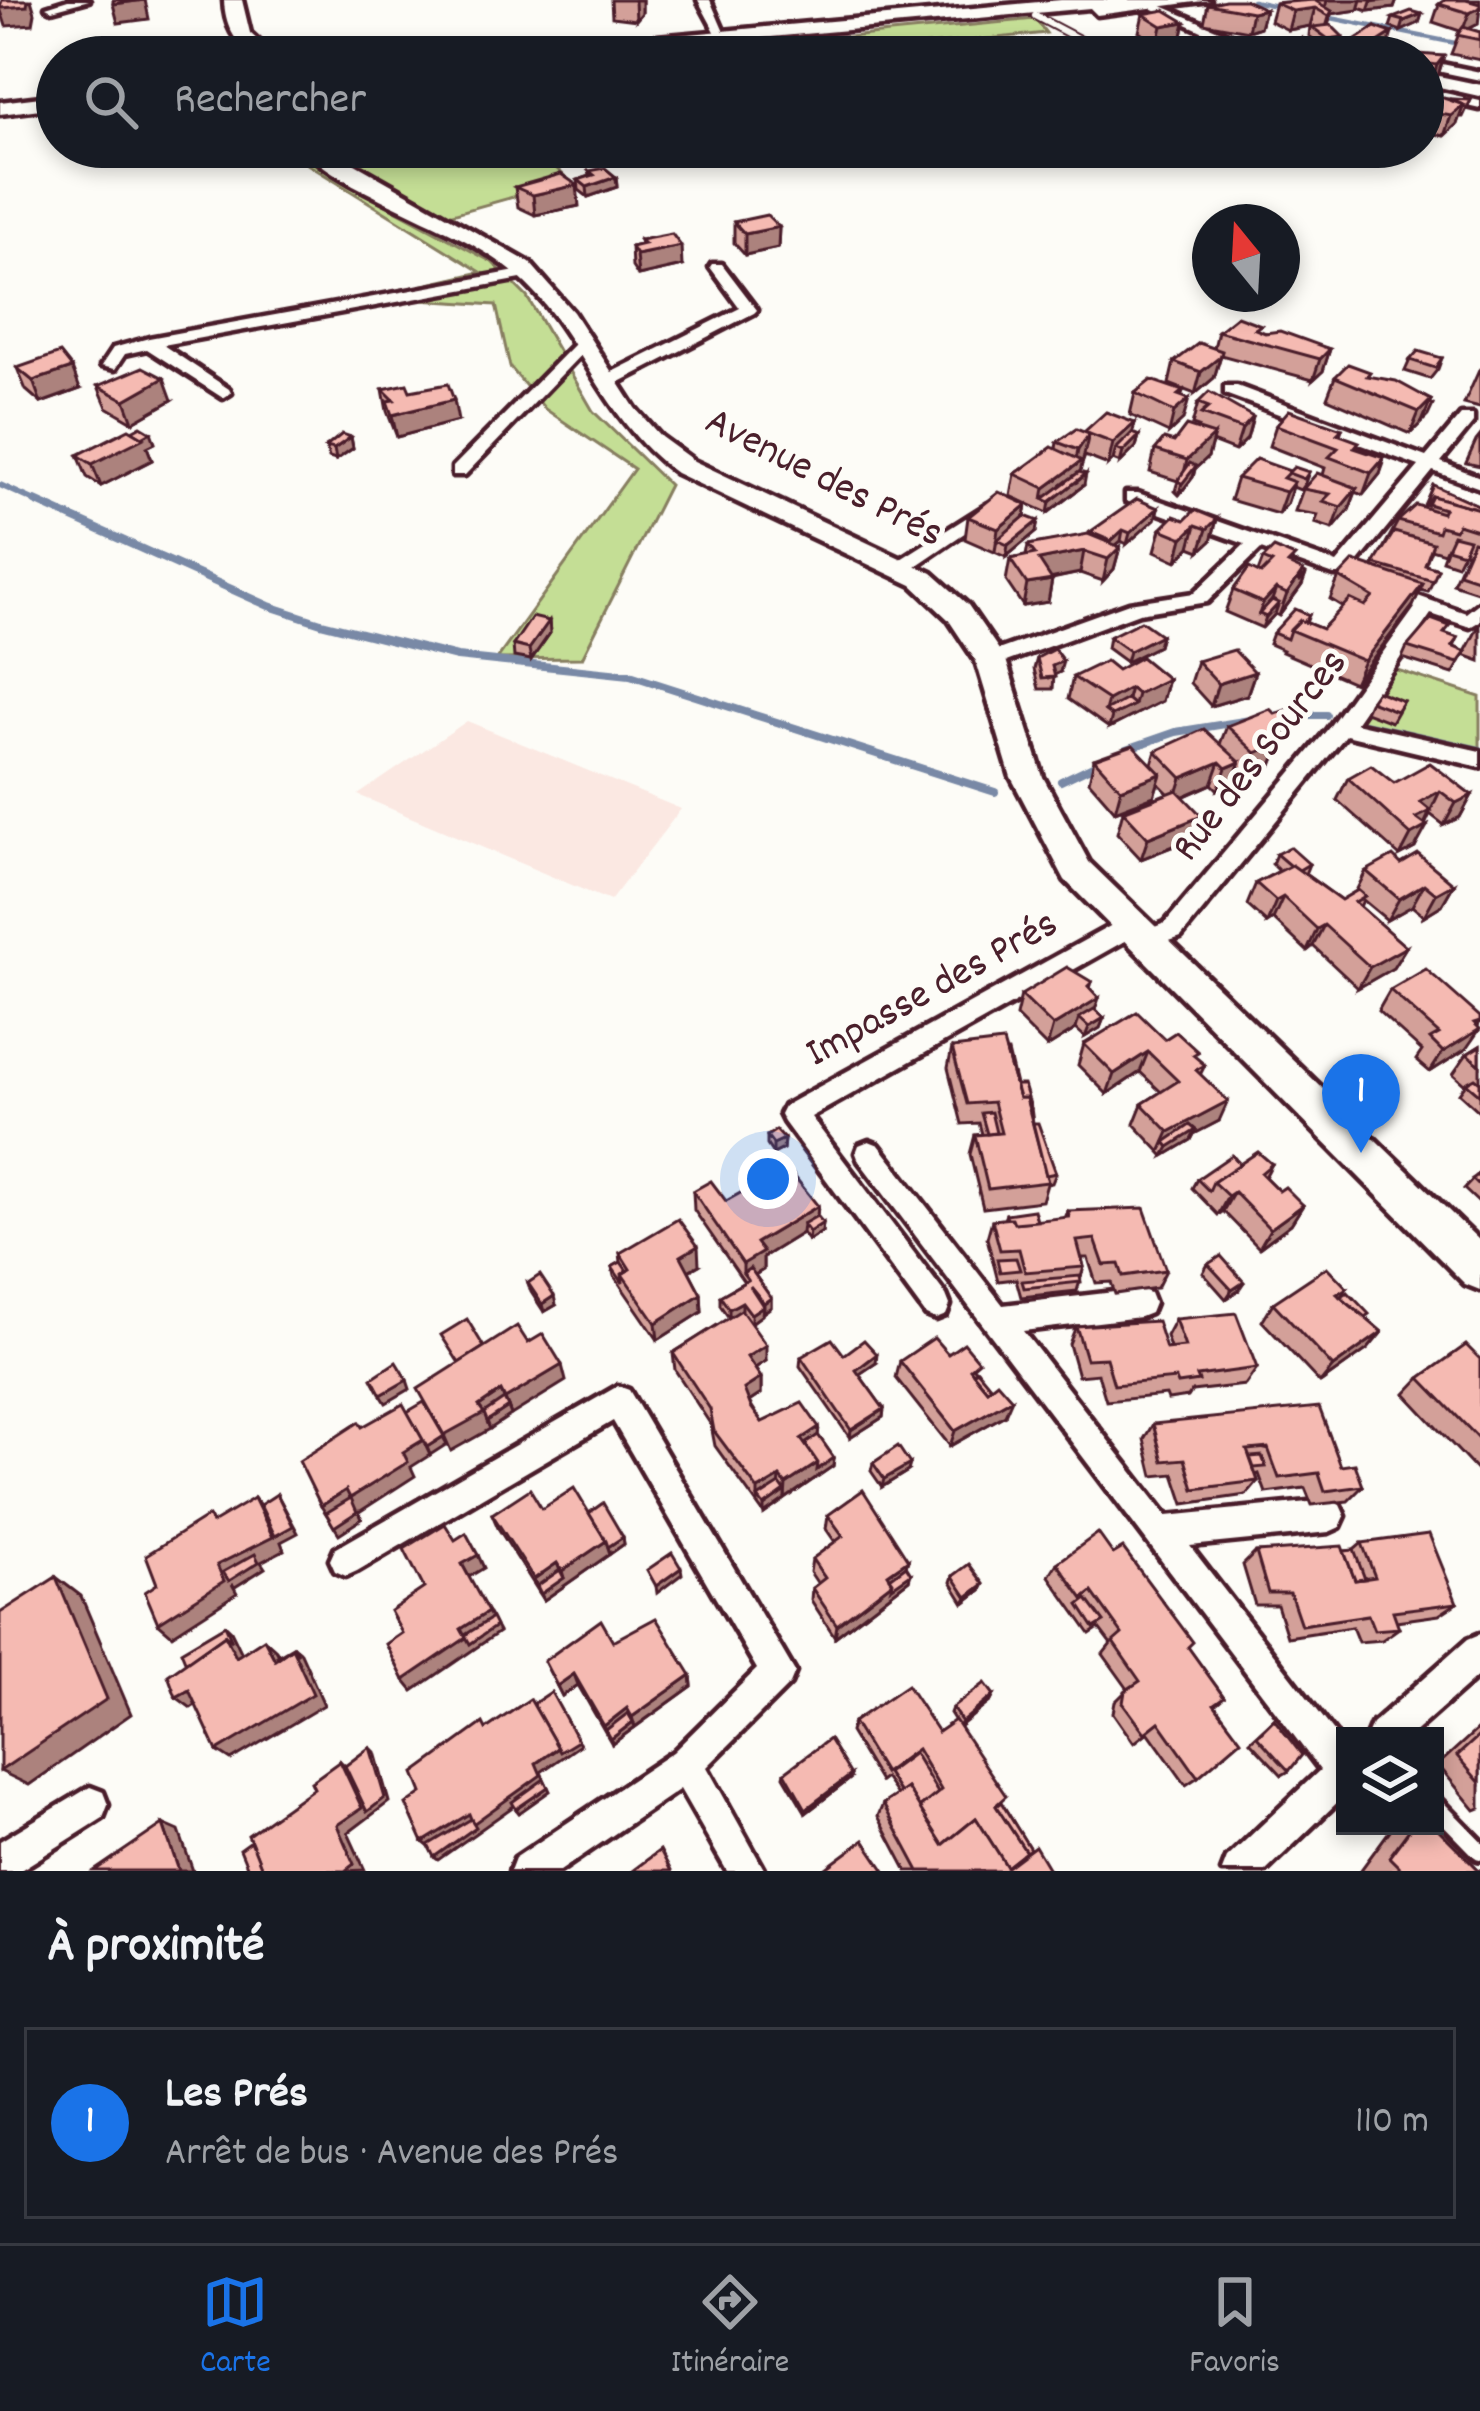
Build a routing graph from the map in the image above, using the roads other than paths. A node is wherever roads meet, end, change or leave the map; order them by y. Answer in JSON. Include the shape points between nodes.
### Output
{"nodes":[{"id":1,"x":82,"y":0,"type":"edge"},
{"id":2,"x":704,"y":0,"type":"edge"},
{"id":3,"x":1117,"y":0,"type":"edge"},
{"id":4,"x":1202,"y":0,"type":"edge"},
{"id":5,"x":1153,"y":4,"type":"junction"},
{"id":6,"x":52,"y":7,"type":"dead end"},
{"id":7,"x":1035,"y":16,"type":"junction"},
{"id":8,"x":723,"y":36,"type":"joint"},
{"id":9,"x":825,"y":36,"type":"edge"},
{"id":10,"x":1073,"y":36,"type":"edge"},
{"id":11,"x":1223,"y":36,"type":"edge"},
{"id":12,"x":1444,"y":68,"type":"edge"},
{"id":13,"x":1480,"y":76,"type":"edge"},
{"id":14,"x":1444,"y":97,"type":"edge"},
{"id":15,"x":36,"y":105,"type":"edge"},
{"id":16,"x":1480,"y":105,"type":"edge"},
{"id":17,"x":36,"y":110,"type":"edge"},
{"id":18,"x":0,"y":111,"type":"edge"},
{"id":19,"x":351,"y":168,"type":"edge"},
{"id":20,"x":717,"y":267,"type":"dead end"},
{"id":21,"x":526,"y":274,"type":"junction"},
{"id":22,"x":149,"y":343,"type":"junction"},
{"id":23,"x":582,"y":345,"type":"junction"},
{"id":24,"x":109,"y":366,"type":"dead end"},
{"id":25,"x":606,"y":382,"type":"junction"},
{"id":26,"x":1231,"y":390,"type":"dead end"},
{"id":27,"x":223,"y":393,"type":"dead end"},
{"id":28,"x":1467,"y":419,"type":"dead end"},
{"id":29,"x":459,"y":471,"type":"dead end"},
{"id":30,"x":1420,"y":476,"type":"junction"},
{"id":31,"x":1480,"y":483,"type":"edge"},
{"id":32,"x":1480,"y":496,"type":"edge"},
{"id":33,"x":1132,"y":497,"type":"edge"},
{"id":34,"x":988,"y":508,"type":"edge"},
{"id":35,"x":1258,"y":542,"type":"junction"},
{"id":36,"x":900,"y":568,"type":"junction"},
{"id":37,"x":1341,"y":571,"type":"junction"},
{"id":38,"x":1362,"y":580,"type":"edge"},
{"id":39,"x":1383,"y":588,"type":"edge"},
{"id":40,"x":1426,"y":606,"type":"junction"},
{"id":41,"x":1480,"y":608,"type":"edge"},
{"id":42,"x":991,"y":660,"type":"junction"},
{"id":43,"x":1341,"y":727,"type":"junction"},
{"id":44,"x":1480,"y":759,"type":"edge"},
{"id":45,"x":1139,"y":933,"type":"junction"},
{"id":46,"x":869,"y":1153,"type":"dead end"},
{"id":47,"x":1480,"y":1270,"type":"edge"},
{"id":48,"x":1140,"y":1303,"type":"dead end"},
{"id":49,"x":936,"y":1305,"type":"dead end"},
{"id":50,"x":997,"y":1320,"type":"junction"},
{"id":51,"x":1329,"y":1516,"type":"dead end"},
{"id":52,"x":1160,"y":1533,"type":"junction"},
{"id":53,"x":346,"y":1560,"type":"dead end"},
{"id":54,"x":1480,"y":1651,"type":"edge"},
{"id":55,"x":1394,"y":1727,"type":"edge"},
{"id":56,"x":1336,"y":1762,"type":"edge"},
{"id":57,"x":685,"y":1764,"type":"junction"},
{"id":58,"x":1336,"y":1780,"type":"edge"},
{"id":59,"x":90,"y":1805,"type":"dead end"},
{"id":60,"x":1444,"y":1814,"type":"edge"},
{"id":61,"x":1480,"y":1851,"type":"edge"},
{"id":62,"x":0,"y":1862,"type":"edge"},
{"id":63,"x":528,"y":1871,"type":"edge"},
{"id":64,"x":747,"y":1871,"type":"edge"},
{"id":65,"x":1240,"y":1871,"type":"edge"}],
"edges":[{"from":1,"to":6,"type":"street"},
{"from":2,"to":8,"type":"street"},
{"from":3,"to":8,"type":"main road"},
{"from":4,"to":5,"type":"main road"},
{"from":5,"to":7,"type":"main road"},
{"from":5,"to":11,"type":"street"},
{"from":7,"to":9,"type":"main road"},
{"from":7,"to":10,"type":"lane"},
{"from":12,"to":13,"type":"street"},
{"from":14,"to":16,"type":"street"},
{"from":15,"to":18,"type":"main road"},
{"from":17,"to":18,"type":"main road"},
{"from":19,"to":21,"type":"main road","name":"Avenue des Prés"},
{"from":20,"to":25,"type":"street","via":[[749,310]]},
{"from":21,"to":22,"type":"street"},
{"from":21,"to":23,"type":"main road","name":"Avenue des Prés"},
{"from":22,"to":24,"type":"street","via":[[119,351]]},
{"from":22,"to":27,"type":"street"},
{"from":23,"to":25,"type":"main road","name":"Avenue des Prés"},
{"from":23,"to":29,"type":"street"},
{"from":25,"to":36,"type":"main road","name":"Avenue des Prés","via":[[652,443],[686,467]]},
{"from":26,"to":30,"type":"street"},
{"from":28,"to":30,"type":"street"},
{"from":30,"to":31,"type":"street"},
{"from":30,"to":32,"type":"street"},
{"from":30,"to":37,"type":"street"},
{"from":33,"to":35,"type":"street"},
{"from":34,"to":36,"type":"street"},
{"from":35,"to":37,"type":"street"},
{"from":35,"to":42,"type":"street","via":[[1200,598],[1136,608]]},
{"from":36,"to":42,"type":"main road","name":"Avenue des Prés","via":[[958,612]]},
{"from":37,"to":38,"type":"street"},
{"from":39,"to":40,"type":"street"},
{"from":40,"to":41,"type":"street","via":[[1470,621]]},
{"from":40,"to":43,"type":"street","name":"Rue des Sources"},
{"from":42,"to":45,"type":"main road","name":"Avenue des Prés","via":[[1037,796],[1077,871]]},
{"from":43,"to":44,"type":"street"},
{"from":43,"to":45,"type":"street","name":"Rue des Sources","via":[[1173,930]]},
{"from":45,"to":47,"type":"main road","name":"Avenue des Prés"},
{"from":45,"to":49,"type":"street","name":"Impasse des Prés","via":[[793,1114]]},
{"from":46,"to":50,"type":"street"},
{"from":48,"to":50,"type":"street"},
{"from":50,"to":52,"type":"street"},
{"from":51,"to":52,"type":"street"},
{"from":52,"to":56,"type":"street"},
{"from":53,"to":57,"type":"street","via":[[618,1402],[778,1672]]},
{"from":54,"to":55,"type":"street"},
{"from":57,"to":63,"type":"street"},
{"from":57,"to":64,"type":"street"},
{"from":58,"to":65,"type":"street"},
{"from":59,"to":62,"type":"street"},
{"from":60,"to":61,"type":"lane"}]}
